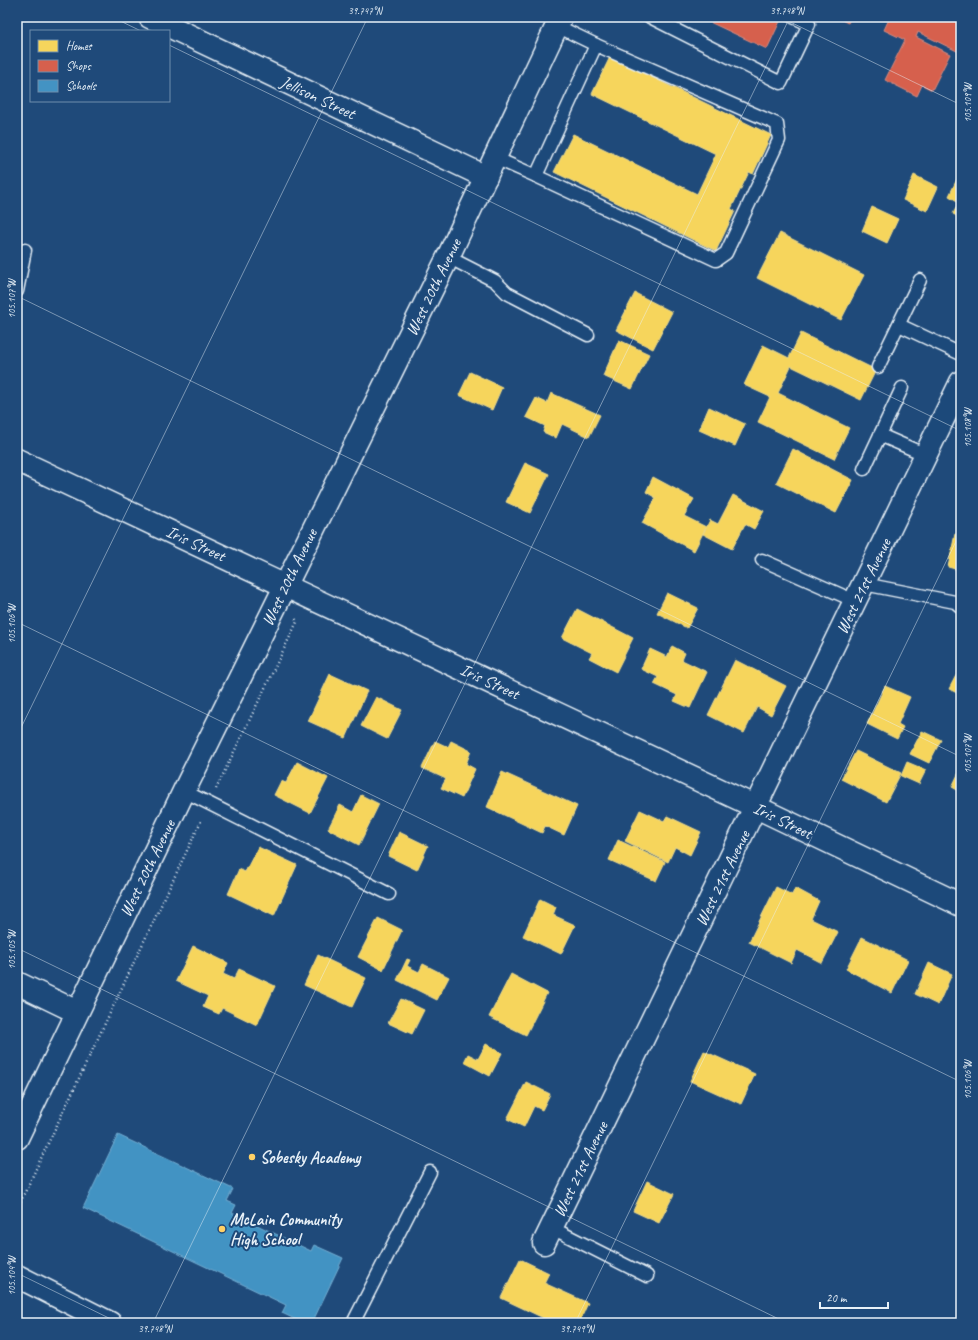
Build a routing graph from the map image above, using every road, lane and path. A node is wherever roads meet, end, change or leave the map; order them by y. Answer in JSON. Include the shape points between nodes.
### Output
{"nodes":[{"id":1,"x":150,"y":17,"type":"edge"},
{"id":2,"x":650,"y":17,"type":"edge"},
{"id":3,"x":792,"y":17,"type":"edge"},
{"id":4,"x":559,"y":22,"type":"edge"},
{"id":5,"x":596,"y":45,"type":"junction"},
{"id":6,"x":491,"y":167,"type":"junction"},
{"id":7,"x":536,"y":176,"type":"junction"},
{"id":8,"x":25,"y":250,"type":"dead end"},
{"id":9,"x":448,"y":257,"type":"junction"},
{"id":10,"x":920,"y":280,"type":"dead end"},
{"id":11,"x":17,"y":291,"type":"edge"},
{"id":12,"x":899,"y":325,"type":"junction"},
{"id":13,"x":588,"y":334,"type":"dead end"},
{"id":14,"x":961,"y":354,"type":"edge"},
{"id":15,"x":878,"y":367,"type":"dead end"},
{"id":16,"x":961,"y":382,"type":"edge"},
{"id":17,"x":902,"y":388,"type":"dead end"},
{"id":18,"x":880,"y":435,"type":"junction"},
{"id":19,"x":926,"y":455,"type":"junction"},
{"id":20,"x":17,"y":460,"type":"edge"},
{"id":21,"x":864,"y":469,"type":"dead end"},
{"id":22,"x":762,"y":560,"type":"dead end"},
{"id":23,"x":285,"y":585,"type":"junction"},
{"id":24,"x":860,"y":592,"type":"junction"},
{"id":25,"x":961,"y":606,"type":"edge"},
{"id":26,"x":184,"y":791,"type":"junction"},
{"id":27,"x":209,"y":804,"type":"junction"},
{"id":28,"x":756,"y":807,"type":"junction"},
{"id":29,"x":389,"y":894,"type":"dead end"},
{"id":30,"x":961,"y":905,"type":"edge"},
{"id":31,"x":17,"y":983,"type":"edge"},
{"id":32,"x":77,"y":1012,"type":"junction"},
{"id":33,"x":17,"y":1138,"type":"edge"},
{"id":34,"x":430,"y":1172,"type":"dead end"},
{"id":35,"x":17,"y":1209,"type":"edge"},
{"id":36,"x":548,"y":1236,"type":"joint"},
{"id":37,"x":17,"y":1276,"type":"edge"},
{"id":38,"x":647,"y":1276,"type":"dead end"},
{"id":39,"x":110,"y":1323,"type":"edge"},
{"id":40,"x":354,"y":1323,"type":"edge"}],
"edges":[{"from":1,"to":6,"type":"street","name":"Jellison Street"},
{"from":2,"to":3,"type":"lane","via":[[781,83],[809,24]]},
{"from":4,"to":5,"type":"lane"},
{"from":4,"to":6,"type":"street","name":"West 20th Avenue"},
{"from":5,"to":7,"type":"lane"},
{"from":5,"to":7,"type":"lane","via":[[777,124],[779,140],[726,253],[716,260]]},
{"from":6,"to":7,"type":"lane"},
{"from":6,"to":9,"type":"street","name":"West 20th Avenue"},
{"from":8,"to":11,"type":"lane"},
{"from":9,"to":13,"type":"lane","via":[[495,281],[507,293]]},
{"from":9,"to":23,"type":"street","name":"West 20th Avenue"},
{"from":10,"to":12,"type":"lane"},
{"from":12,"to":14,"type":"lane"},
{"from":12,"to":15,"type":"lane"},
{"from":16,"to":19,"type":"street","name":"West 21st Avenue"},
{"from":17,"to":18,"type":"lane"},
{"from":18,"to":19,"type":"lane"},
{"from":18,"to":21,"type":"lane"},
{"from":19,"to":24,"type":"street","name":"West 21st Avenue"},
{"from":20,"to":23,"type":"street","name":"Iris Street"},
{"from":22,"to":24,"type":"lane"},
{"from":23,"to":26,"type":"street","name":"West 20th Avenue"},
{"from":23,"to":27,"type":"path","via":[[297,622]]},
{"from":23,"to":28,"type":"street","name":"Iris Street"},
{"from":24,"to":25,"type":"lane","via":[[955,602]]},
{"from":24,"to":28,"type":"street","name":"West 21st Avenue"},
{"from":26,"to":27,"type":"lane"},
{"from":26,"to":32,"type":"street","name":"West 20th Avenue"},
{"from":27,"to":29,"type":"lane"},
{"from":27,"to":35,"type":"path"},
{"from":28,"to":30,"type":"street","name":"Iris Street"},
{"from":28,"to":36,"type":"street","name":"West 21st Avenue"},
{"from":31,"to":32,"type":"street"},
{"from":32,"to":33,"type":"street","name":"West 20th Avenue"},
{"from":34,"to":40,"type":"lane"},
{"from":36,"to":38,"type":"lane"},
{"from":37,"to":39,"type":"street"}]}
